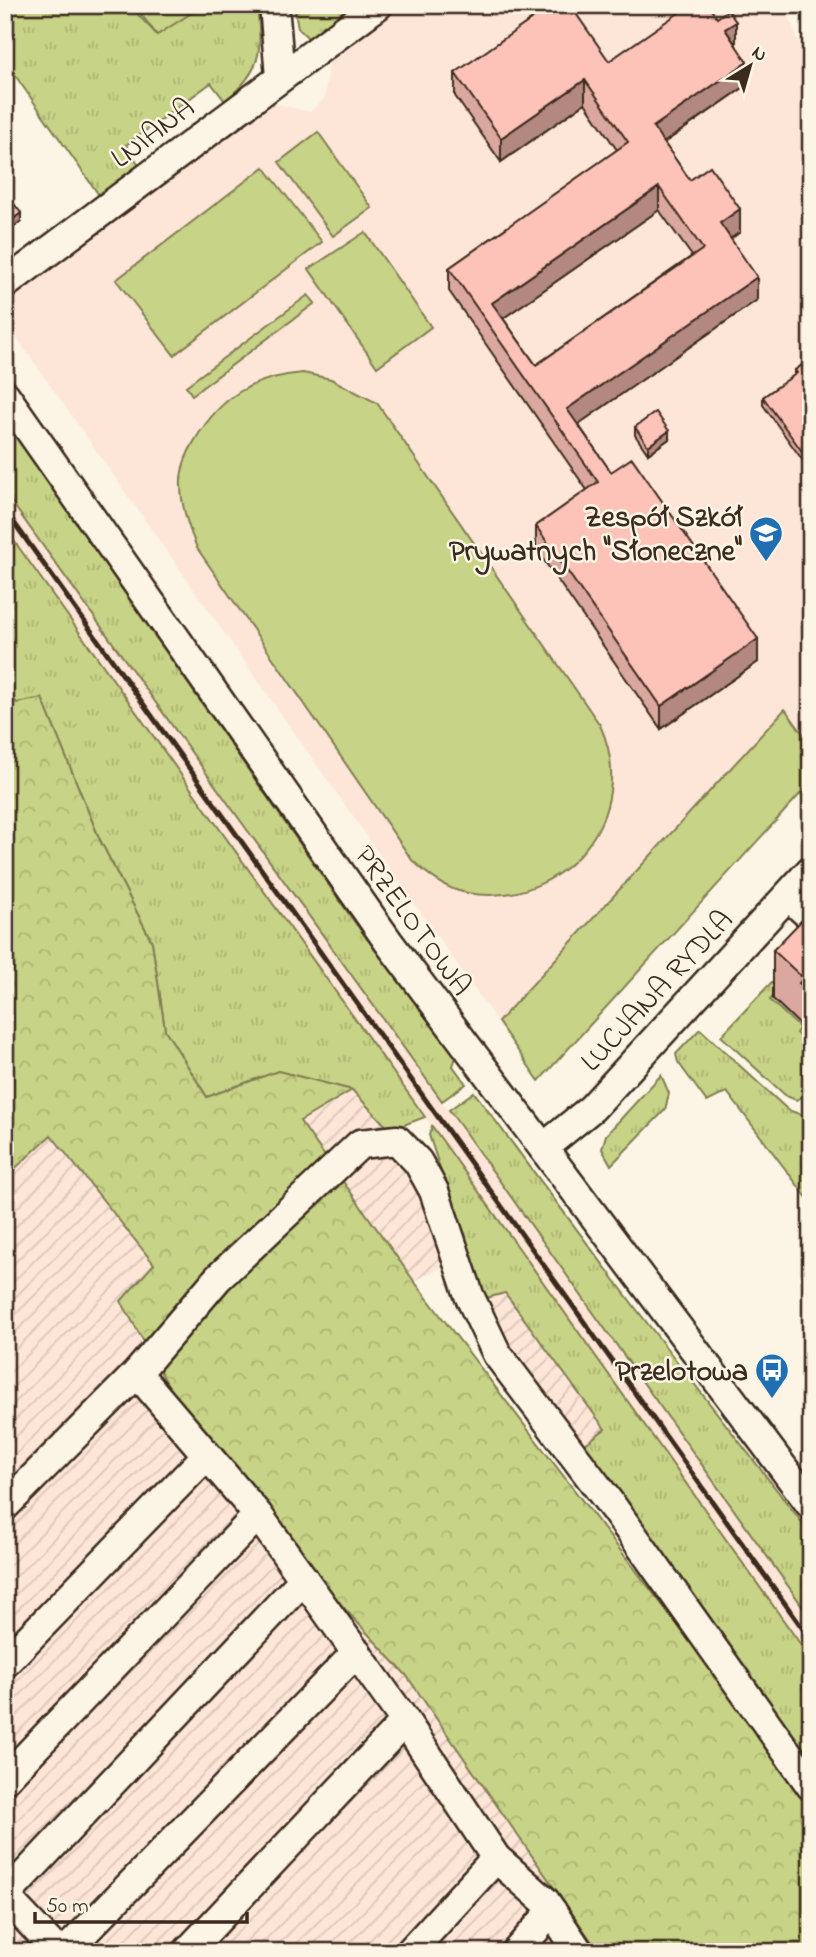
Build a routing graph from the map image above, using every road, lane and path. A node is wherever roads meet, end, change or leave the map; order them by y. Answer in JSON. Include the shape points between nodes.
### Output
{"nodes":[{"id":1,"x":274,"y":5,"type":"edge"},
{"id":2,"x":378,"y":5,"type":"edge"},
{"id":3,"x":280,"y":77,"type":"junction"},
{"id":4,"x":5,"y":284,"type":"edge"},
{"id":5,"x":5,"y":395,"type":"edge"},
{"id":6,"x":811,"y":870,"type":"edge"},
{"id":7,"x":789,"y":897,"type":"junction"},
{"id":8,"x":811,"y":917,"type":"edge"},
{"id":9,"x":543,"y":1148,"type":"junction"},
{"id":10,"x":137,"y":1373,"type":"junction"},
{"id":11,"x":207,"y":1455,"type":"junction"},
{"id":12,"x":811,"y":1505,"type":"edge"},
{"id":13,"x":5,"y":1506,"type":"edge"},
{"id":14,"x":258,"y":1515,"type":"junction"},
{"id":15,"x":304,"y":1579,"type":"junction"},
{"id":16,"x":356,"y":1652,"type":"junction"},
{"id":17,"x":5,"y":1663,"type":"edge"},
{"id":18,"x":405,"y":1721,"type":"junction"},
{"id":19,"x":5,"y":1779,"type":"edge"},
{"id":20,"x":811,"y":1786,"type":"edge"},
{"id":21,"x":496,"y":1858,"type":"junction"},
{"id":22,"x":5,"y":1896,"type":"edge"},
{"id":23,"x":552,"y":1911,"type":"junction"},
{"id":24,"x":58,"y":1952,"type":"edge"},
{"id":25,"x":65,"y":1952,"type":"edge"},
{"id":26,"x":187,"y":1952,"type":"edge"},
{"id":27,"x":410,"y":1952,"type":"edge"},
{"id":28,"x":516,"y":1952,"type":"edge"},
{"id":29,"x":579,"y":1952,"type":"edge"}],
"edges":[{"from":1,"to":3,"type":"street"},
{"from":2,"to":3,"type":"street","name":"LNIANA"},
{"from":3,"to":4,"type":"street","name":"LNIANA"},
{"from":5,"to":9,"type":"street","name":"PRZELOTOWA","via":[[358,901]]},
{"from":6,"to":7,"type":"street","name":"LUCJANA RYDLA"},
{"from":7,"to":8,"type":"street"},
{"from":7,"to":9,"type":"street","name":"LUCJANA RYDLA","via":[[592,1108]]},
{"from":9,"to":12,"type":"street","name":"PRZELOTOWA"},
{"from":10,"to":11,"type":"street"},
{"from":10,"to":13,"type":"street"},
{"from":10,"to":20,"type":"street","via":[[218,1278],[360,1144],[397,1140],[418,1162],[434,1191],[469,1295],[497,1354],[615,1510]]},
{"from":11,"to":14,"type":"street"},
{"from":11,"to":17,"type":"street"},
{"from":14,"to":15,"type":"street"},
{"from":14,"to":19,"type":"street"},
{"from":15,"to":16,"type":"street"},
{"from":15,"to":22,"type":"street"},
{"from":16,"to":18,"type":"street"},
{"from":16,"to":25,"type":"street"},
{"from":18,"to":21,"type":"street"},
{"from":18,"to":26,"type":"street"},
{"from":21,"to":23,"type":"street"},
{"from":21,"to":27,"type":"street"},
{"from":22,"to":24,"type":"street"},
{"from":23,"to":28,"type":"street"},
{"from":23,"to":29,"type":"street"}]}
